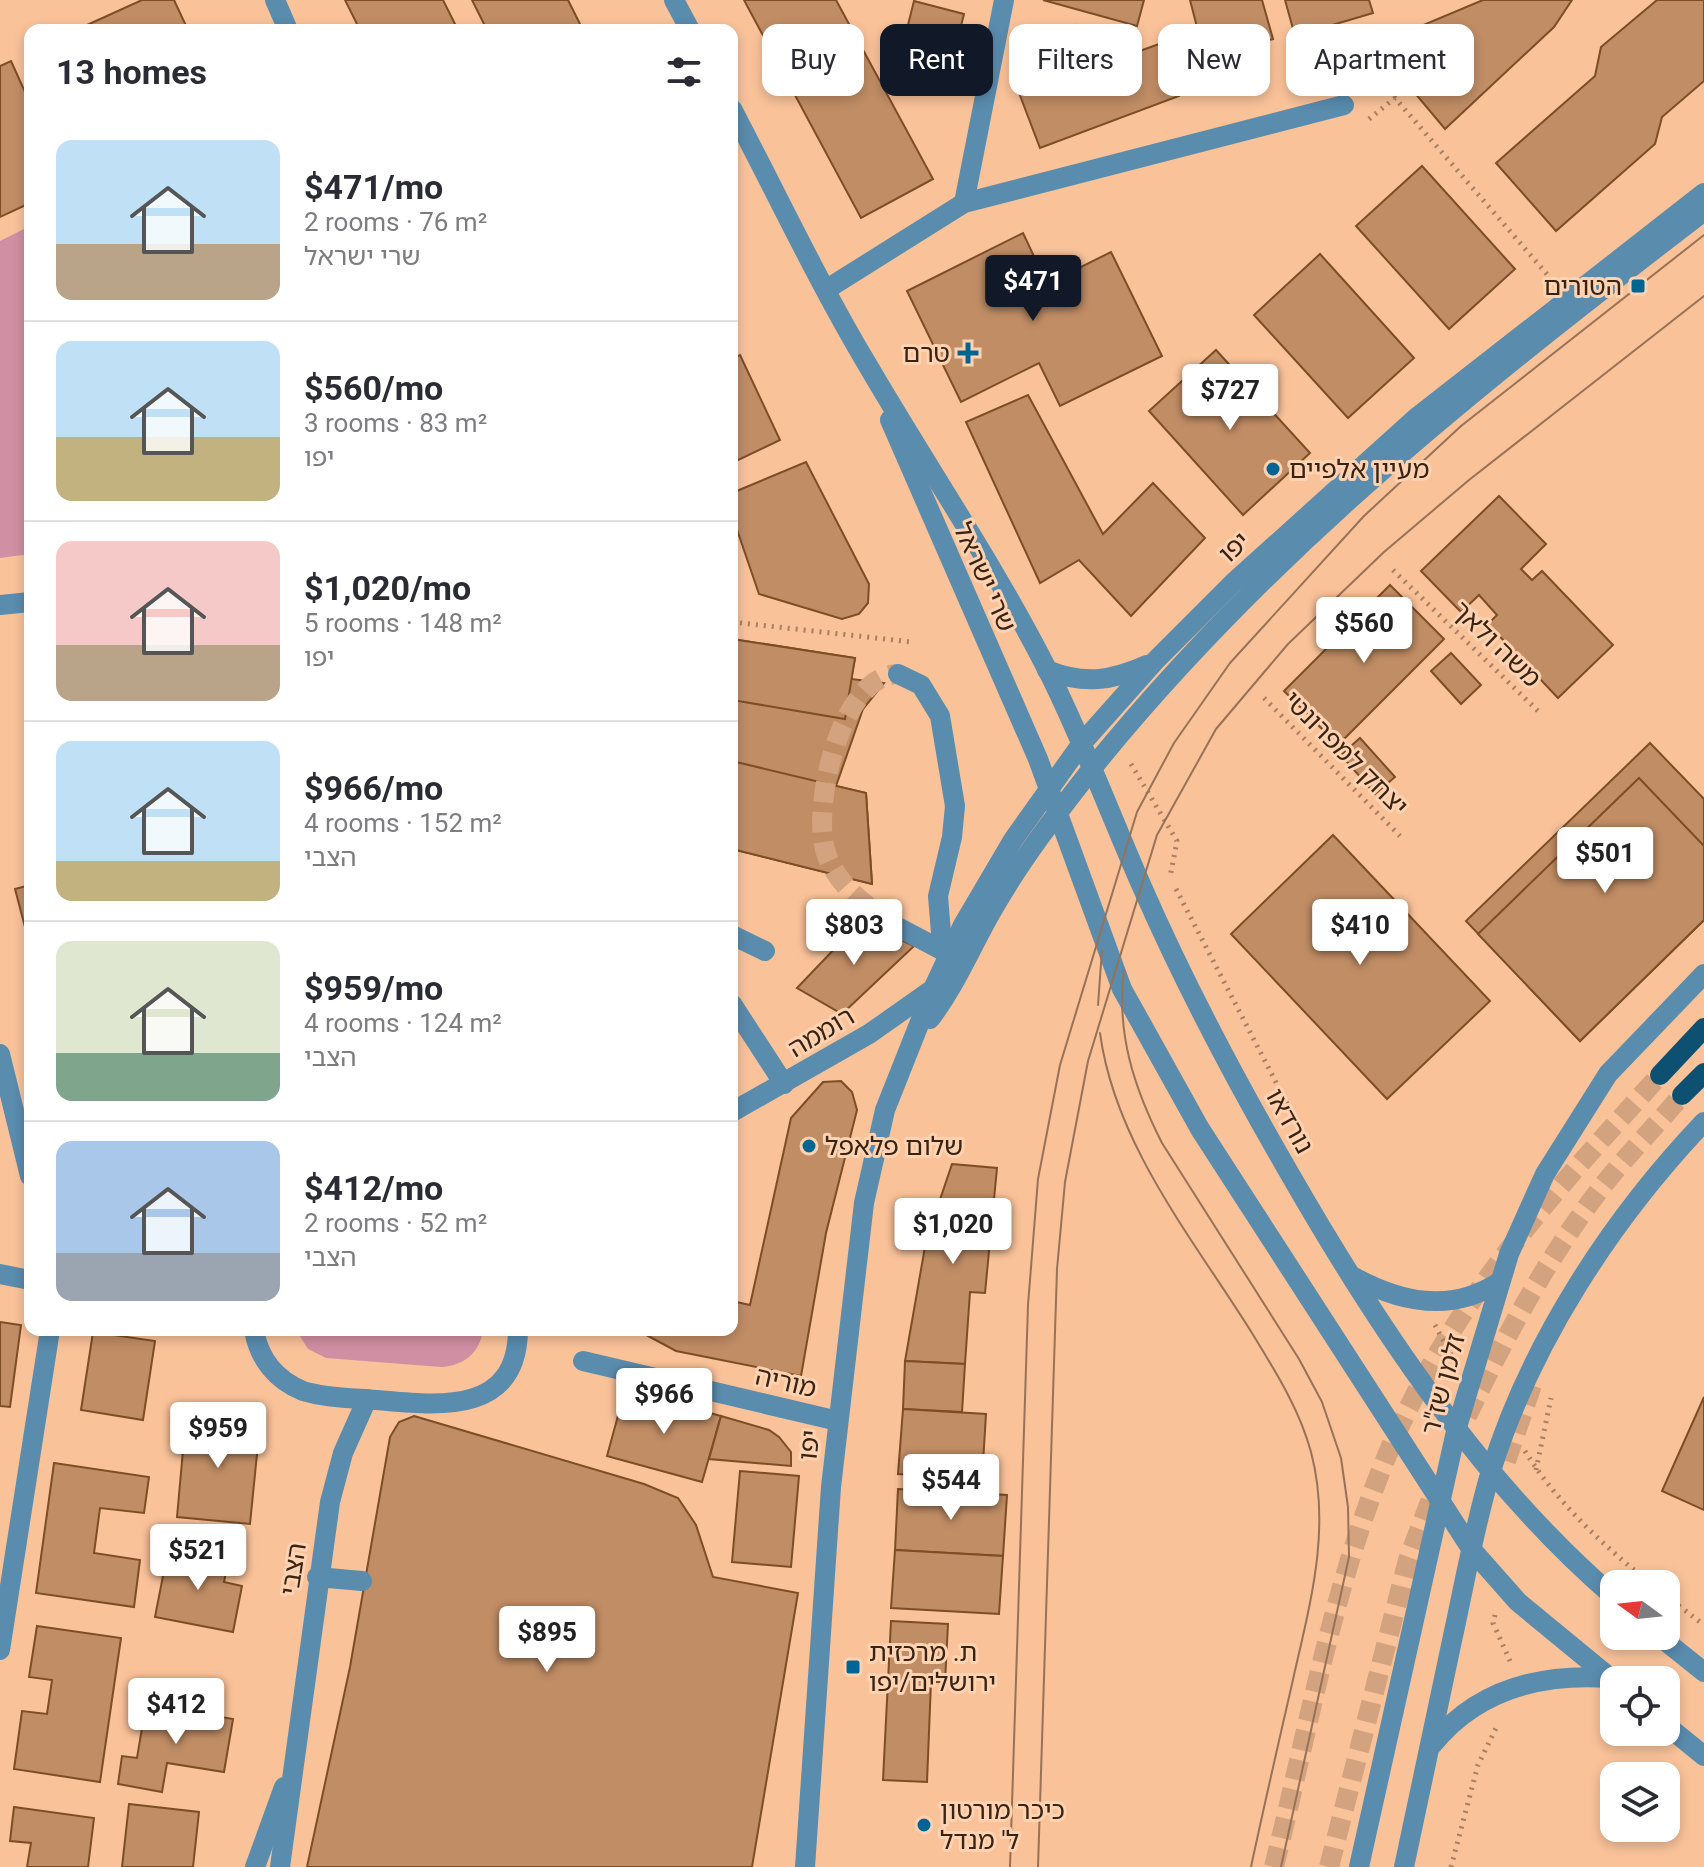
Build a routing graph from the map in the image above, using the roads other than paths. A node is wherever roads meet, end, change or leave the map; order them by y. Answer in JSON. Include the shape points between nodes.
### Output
{"nodes":[{"id":1,"x":275,"y":0,"type":"edge"},
{"id":2,"x":674,"y":0,"type":"edge"},
{"id":3,"x":1004,"y":0,"type":"edge"},
{"id":4,"x":285,"y":24,"type":"edge"},
{"id":5,"x":687,"y":24,"type":"edge"},
{"id":6,"x":1344,"y":105,"type":"dead end"},
{"id":7,"x":738,"y":120,"type":"edge"},
{"id":8,"x":1704,"y":193,"type":"edge"},
{"id":9,"x":964,"y":203,"type":"junction"},
{"id":10,"x":1704,"y":211,"type":"edge"},
{"id":11,"x":827,"y":289,"type":"junction"},
{"id":12,"x":865,"y":361,"type":"junction"},
{"id":13,"x":24,"y":603,"type":"edge"},
{"id":14,"x":0,"y":605,"type":"edge"},
{"id":15,"x":1154,"y":662,"type":"junction"},
{"id":16,"x":1047,"y":670,"type":"junction"},
{"id":17,"x":898,"y":674,"type":"dead end"},
{"id":18,"x":1082,"y":743,"type":"junction"},
{"id":19,"x":1093,"y":768,"type":"junction"},
{"id":20,"x":1049,"y":787,"type":"junction"},
{"id":21,"x":1058,"y":812,"type":"junction"},
{"id":22,"x":892,"y":924,"type":"tunnel mouth"},
{"id":23,"x":738,"y":938,"type":"edge"},
{"id":24,"x":765,"y":951,"type":"dead end"},
{"id":25,"x":949,"y":954,"type":"junction"},
{"id":26,"x":1704,"y":974,"type":"edge"},
{"id":27,"x":933,"y":989,"type":"junction"},
{"id":28,"x":738,"y":1013,"type":"edge"},
{"id":29,"x":1704,"y":1028,"type":"edge"},
{"id":30,"x":916,"y":1038,"type":"junction"},
{"id":31,"x":0,"y":1054,"type":"edge"},
{"id":32,"x":1704,"y":1073,"type":"edge"},
{"id":33,"x":1660,"y":1075,"type":"tunnel mouth"},
{"id":34,"x":784,"y":1084,"type":"junction"},
{"id":35,"x":1682,"y":1095,"type":"tunnel mouth"},
{"id":36,"x":738,"y":1109,"type":"edge"},
{"id":37,"x":1704,"y":1122,"type":"edge"},
{"id":38,"x":24,"y":1152,"type":"edge"},
{"id":39,"x":0,"y":1274,"type":"edge"},
{"id":40,"x":1350,"y":1275,"type":"junction"},
{"id":41,"x":24,"y":1279,"type":"edge"},
{"id":42,"x":1499,"y":1282,"type":"junction"},
{"id":43,"x":49,"y":1336,"type":"edge"},
{"id":44,"x":256,"y":1336,"type":"edge"},
{"id":45,"x":517,"y":1336,"type":"edge"},
{"id":46,"x":583,"y":1361,"type":"dead end"},
{"id":47,"x":367,"y":1399,"type":"junction"},
{"id":48,"x":838,"y":1421,"type":"junction"},
{"id":49,"x":1457,"y":1427,"type":"junction"},
{"id":50,"x":1491,"y":1471,"type":"junction"},
{"id":51,"x":1439,"y":1501,"type":"junction"},
{"id":52,"x":1472,"y":1550,"type":"junction"},
{"id":53,"x":317,"y":1577,"type":"junction"},
{"id":54,"x":362,"y":1581,"type":"dead end"},
{"id":55,"x":1600,"y":1584,"type":"edge"},
{"id":56,"x":0,"y":1650,"type":"edge"},
{"id":57,"x":1676,"y":1650,"type":"edge"},
{"id":58,"x":1600,"y":1670,"type":"edge"},
{"id":59,"x":1704,"y":1672,"type":"edge"},
{"id":60,"x":1600,"y":1680,"type":"edge"},
{"id":61,"x":1680,"y":1736,"type":"edge"},
{"id":62,"x":1429,"y":1748,"type":"junction"},
{"id":63,"x":296,"y":1753,"type":"junction"},
{"id":64,"x":1704,"y":1756,"type":"edge"},
{"id":65,"x":255,"y":1867,"type":"edge"},
{"id":66,"x":280,"y":1867,"type":"edge"},
{"id":67,"x":805,"y":1867,"type":"edge"},
{"id":68,"x":1359,"y":1867,"type":"edge"},
{"id":69,"x":1404,"y":1867,"type":"edge"}],
"edges":[{"from":1,"to":4,"type":"street"},
{"from":2,"to":5,"type":"street"},
{"from":3,"to":9,"type":"street"},
{"from":6,"to":9,"type":"street"},
{"from":7,"to":11,"type":"street","name":"שרי ישראל"},
{"from":8,"to":15,"type":"street","name":"יפו","via":[[1393,437]]},
{"from":9,"to":11,"type":"street"},
{"from":10,"to":19,"type":"street","name":"יפו","via":[[1497,371],[1328,516],[1204,638]]},
{"from":11,"to":12,"type":"street","name":"שרי ישראל"},
{"from":12,"to":16,"type":"street","name":"שרי ישראל"},
{"from":12,"to":20,"type":"street","name":"שרי ישראל"},
{"from":13,"to":14,"type":"street"},
{"from":15,"to":16,"type":"street","via":[[1103,681]]},
{"from":15,"to":18,"type":"street","name":"יפו"},
{"from":16,"to":18,"type":"street","name":"שרי ישראל"},
{"from":17,"to":25,"type":"street","via":[[921,685],[940,716],[955,806],[938,896]]},
{"from":18,"to":19,"type":"street","name":"שרי ישראל"},
{"from":18,"to":20,"type":"street","name":"יפו"},
{"from":19,"to":21,"type":"street","name":"יפו"},
{"from":19,"to":40,"type":"street","name":"נורדאו","via":[[1141,886],[1217,1040]]},
{"from":20,"to":21,"type":"street","name":"שרי ישראל"},
{"from":20,"to":25,"type":"street","name":"יפו","via":[[999,861]]},
{"from":21,"to":30,"type":"street","name":"יפו","via":[[1007,885],[949,992]]},
{"from":21,"to":51,"type":"street","via":[[1130,1005],[1200,1129]]},
{"from":22,"to":25,"type":"street"},
{"from":23,"to":24,"type":"street"},
{"from":25,"to":27,"type":"street","name":"יפו"},
{"from":26,"to":42,"type":"street","name":"זלמן שז\"ר","via":[[1608,1074],[1574,1124],[1545,1174]]},
{"from":27,"to":30,"type":"street","name":"יפו"},
{"from":27,"to":34,"type":"street","name":"רוממה"},
{"from":28,"to":34,"type":"street"},
{"from":29,"to":33,"type":"main road"},
{"from":30,"to":48,"type":"street","name":"יפו","via":[[885,1110],[874,1152],[854,1267]]},
{"from":31,"to":38,"type":"street"},
{"from":32,"to":35,"type":"main road"},
{"from":34,"to":36,"type":"street","name":"רוממה"},
{"from":37,"to":50,"type":"street","via":[[1627,1213],[1586,1273]]},
{"from":39,"to":41,"type":"street"},
{"from":40,"to":42,"type":"street","via":[[1387,1294],[1432,1302],[1473,1296]]},
{"from":40,"to":49,"type":"street","name":"נורדאו"},
{"from":42,"to":49,"type":"street","name":"זלמן שז\"ר"},
{"from":43,"to":56,"type":"street"},
{"from":44,"to":47,"type":"street","via":[[268,1365],[293,1387]]},
{"from":45,"to":47,"type":"street","via":[[504,1374],[472,1400],[439,1406]]},
{"from":46,"to":48,"type":"street","name":"מוריה"},
{"from":47,"to":53,"type":"street","name":"הצבי","via":[[343,1453]]},
{"from":48,"to":67,"type":"street","name":"יפו"},
{"from":49,"to":50,"type":"street","name":"נורדאו"},
{"from":49,"to":51,"type":"street","name":"זלמן שז\"ר"},
{"from":50,"to":52,"type":"street"},
{"from":50,"to":55,"type":"street","name":"נורדאו"},
{"from":51,"to":52,"type":"street"},
{"from":51,"to":68,"type":"street","name":"זלמן שז\"ר"},
{"from":52,"to":58,"type":"street","via":[[1518,1602]]},
{"from":52,"to":62,"type":"street"},
{"from":53,"to":54,"type":"street"},
{"from":53,"to":63,"type":"street","name":"הצבי"},
{"from":57,"to":59,"type":"street"},
{"from":60,"to":62,"type":"street","via":[[1553,1678],[1510,1687],[1459,1717]]},
{"from":61,"to":64,"type":"street"},
{"from":62,"to":69,"type":"street"},
{"from":63,"to":65,"type":"street","name":"הצבי"},
{"from":63,"to":66,"type":"street","name":"הצבי"}]}
